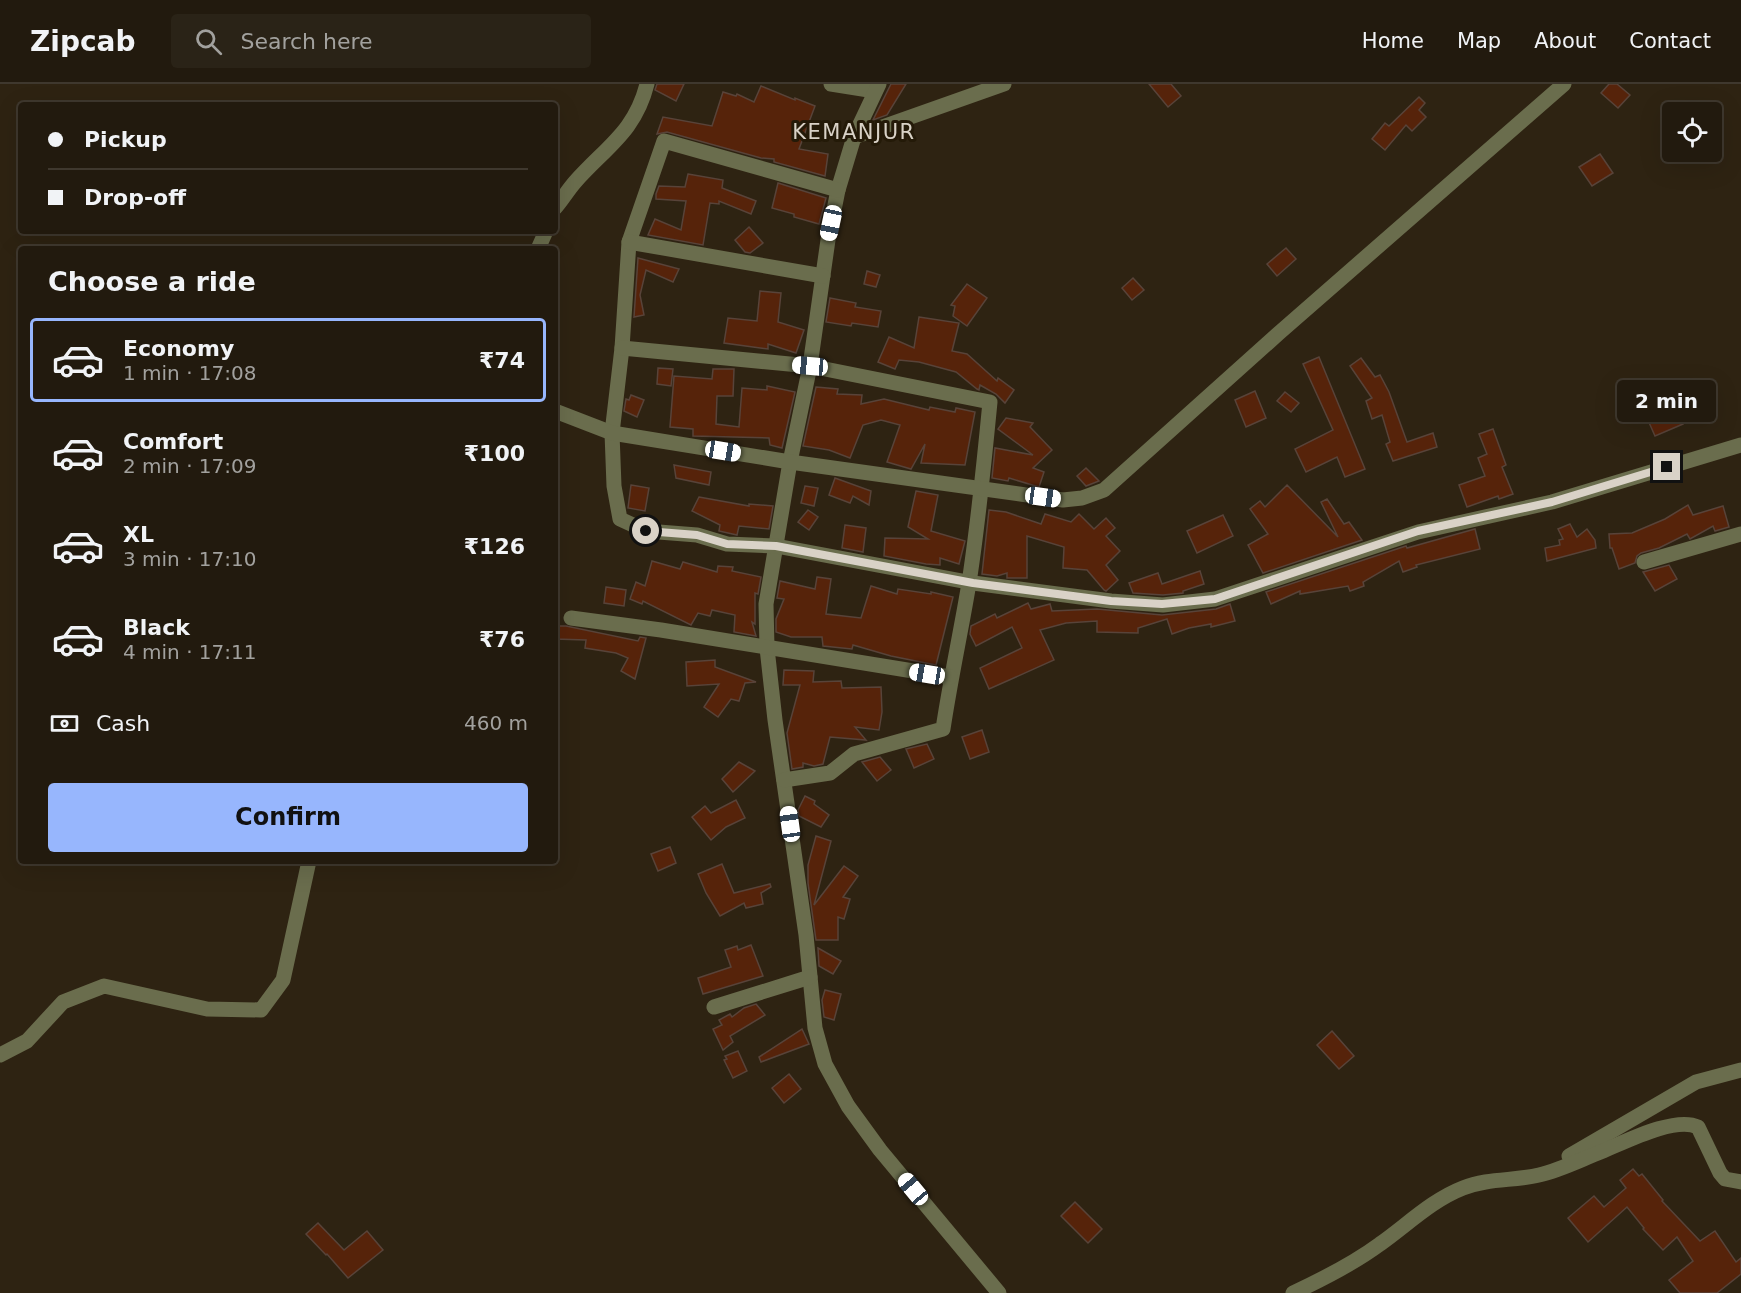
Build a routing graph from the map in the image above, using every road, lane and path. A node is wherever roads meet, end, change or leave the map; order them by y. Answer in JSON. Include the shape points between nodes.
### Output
{"nodes":[{"id":1,"x":647,"y":84,"type":"edge"},
{"id":2,"x":831,"y":84,"type":"edge"},
{"id":3,"x":1004,"y":84,"type":"edge"},
{"id":4,"x":1564,"y":84,"type":"edge"},
{"id":5,"x":877,"y":88,"type":"edge"},
{"id":6,"x":854,"y":137,"type":"junction"},
{"id":7,"x":838,"y":190,"type":"junction"},
{"id":8,"x":558,"y":204,"type":"edge"},
{"id":9,"x":629,"y":242,"type":"junction"},
{"id":10,"x":822,"y":276,"type":"junction"},
{"id":11,"x":622,"y":348,"type":"junction"},
{"id":12,"x":810,"y":366,"type":"junction"},
{"id":13,"x":558,"y":412,"type":"edge"},
{"id":14,"x":612,"y":433,"type":"junction"},
{"id":15,"x":1741,"y":445,"type":"edge"},
{"id":16,"x":790,"y":462,"type":"junction"},
{"id":17,"x":981,"y":489,"type":"junction"},
{"id":18,"x":1741,"y":534,"type":"edge"},
{"id":19,"x":776,"y":546,"type":"junction"},
{"id":20,"x":1644,"y":562,"type":"dead end"},
{"id":21,"x":969,"y":582,"type":"junction"},
{"id":22,"x":571,"y":618,"type":"dead end"},
{"id":23,"x":768,"y":648,"type":"junction"},
{"id":24,"x":950,"y":677,"type":"junction"},
{"id":25,"x":784,"y":780,"type":"junction"},
{"id":26,"x":308,"y":864,"type":"edge"},
{"id":27,"x":810,"y":977,"type":"junction"},
{"id":28,"x":714,"y":1007,"type":"dead end"},
{"id":29,"x":0,"y":1054,"type":"edge"},
{"id":30,"x":1741,"y":1070,"type":"edge"},
{"id":31,"x":1571,"y":1155,"type":"junction"},
{"id":32,"x":1555,"y":1169,"type":"junction"},
{"id":33,"x":1539,"y":1175,"type":"junction"},
{"id":34,"x":1741,"y":1182,"type":"edge"},
{"id":35,"x":999,"y":1293,"type":"edge"},
{"id":36,"x":1293,"y":1293,"type":"edge"}],
"edges":[{"from":1,"to":8,"type":"street","via":[[630,125]]},
{"from":2,"to":5,"type":"street"},
{"from":3,"to":6,"type":"street"},
{"from":4,"to":17,"type":"street","via":[[1104,490],[1063,500]]},
{"from":5,"to":6,"type":"street"},
{"from":6,"to":7,"type":"street"},
{"from":7,"to":9,"type":"street","via":[[664,141]]},
{"from":7,"to":10,"type":"street"},
{"from":9,"to":10,"type":"street"},
{"from":9,"to":11,"type":"street"},
{"from":10,"to":12,"type":"street"},
{"from":11,"to":12,"type":"street"},
{"from":11,"to":14,"type":"street"},
{"from":12,"to":16,"type":"street"},
{"from":12,"to":17,"type":"street","via":[[990,402]]},
{"from":13,"to":14,"type":"street"},
{"from":14,"to":16,"type":"street"},
{"from":14,"to":19,"type":"street","via":[[620,519],[646,531],[697,535],[727,544]]},
{"from":15,"to":21,"type":"street","via":[[1552,502],[1418,531],[1215,599],[1162,604],[1111,601]]},
{"from":16,"to":17,"type":"street"},
{"from":16,"to":19,"type":"street"},
{"from":17,"to":21,"type":"street"},
{"from":18,"to":20,"type":"street"},
{"from":19,"to":21,"type":"street"},
{"from":19,"to":23,"type":"street","via":[[766,604]]},
{"from":21,"to":24,"type":"street"},
{"from":22,"to":23,"type":"street"},
{"from":23,"to":24,"type":"street"},
{"from":23,"to":25,"type":"street"},
{"from":24,"to":25,"type":"street","via":[[943,729],[854,754],[830,773]]},
{"from":25,"to":27,"type":"street"},
{"from":26,"to":29,"type":"street","via":[[283,980],[261,1010],[207,1009],[104,986],[63,1002],[27,1041]]},
{"from":27,"to":28,"type":"street"},
{"from":27,"to":35,"type":"street","via":[[815,1028],[825,1064],[848,1106]]},
{"from":30,"to":31,"type":"street","via":[[1696,1082]]},
{"from":31,"to":32,"type":"street"},
{"from":31,"to":33,"type":"street"},
{"from":32,"to":33,"type":"street"},
{"from":32,"to":34,"type":"street","via":[[1651,1131],[1691,1124],[1698,1127],[1725,1179]]},
{"from":33,"to":36,"type":"street","via":[[1490,1180],[1463,1188],[1426,1209],[1343,1268]]}]}
